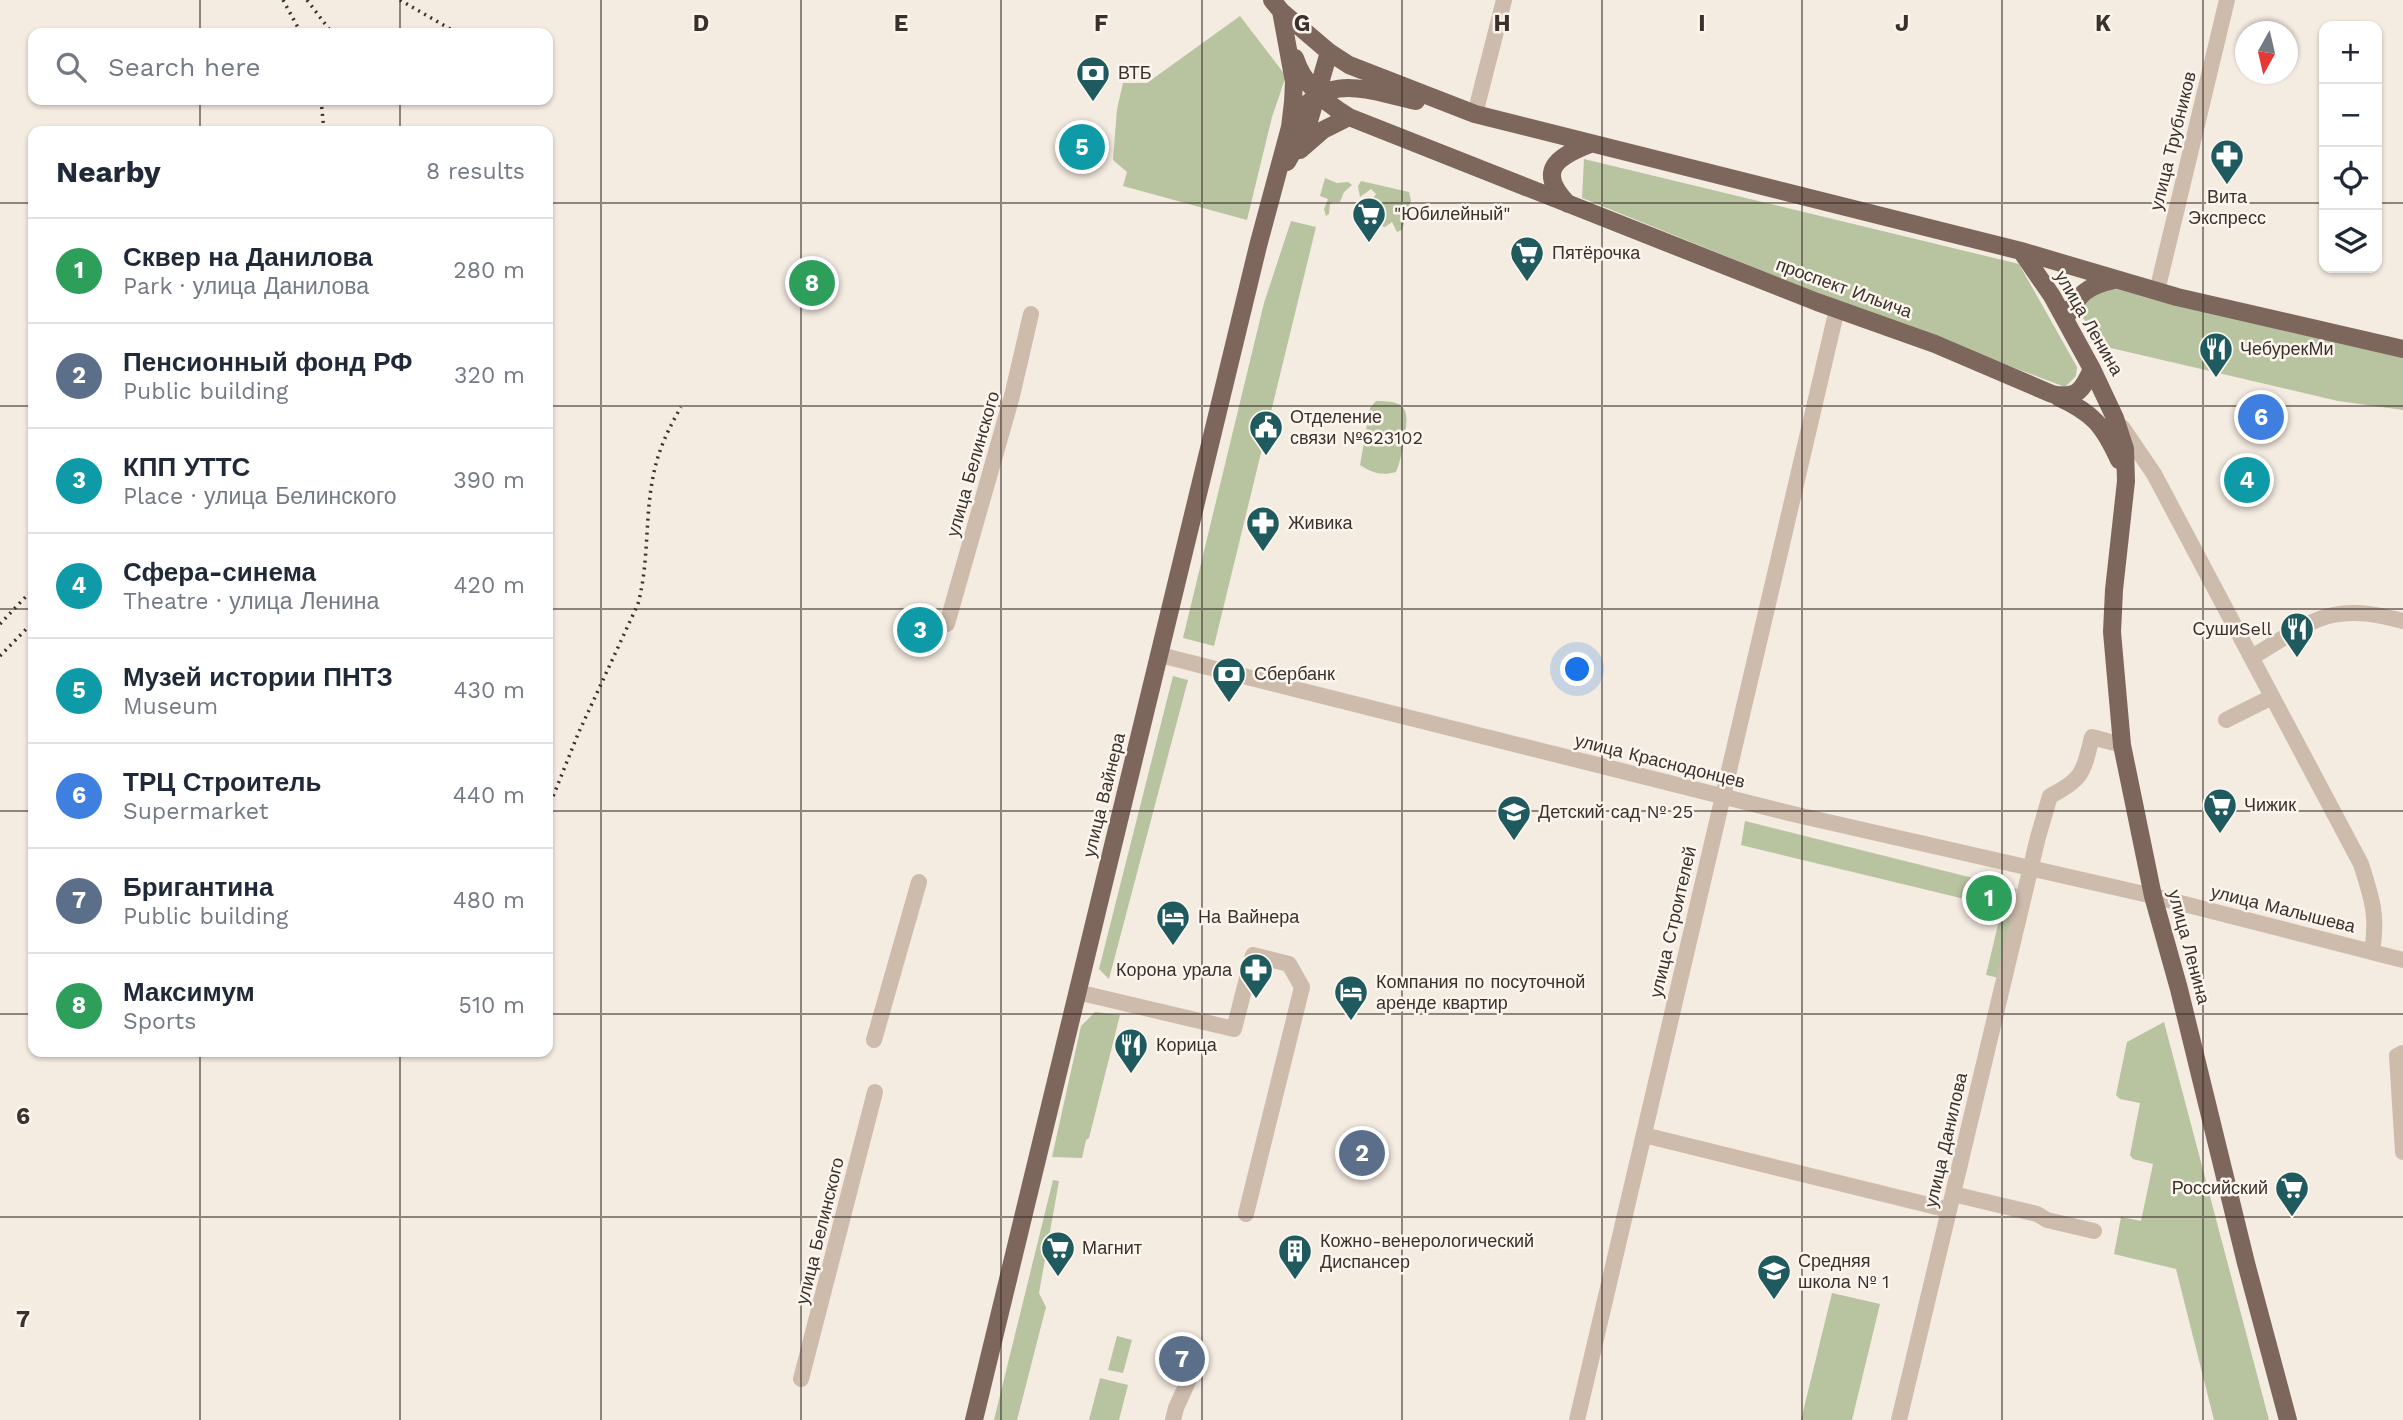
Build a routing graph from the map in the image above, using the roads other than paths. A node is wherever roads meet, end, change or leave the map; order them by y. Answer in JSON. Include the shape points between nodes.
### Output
{"nodes":[{"id":1,"x":1504,"y":0,"type":"edge"},
{"id":2,"x":2227,"y":0,"type":"edge"},
{"id":3,"x":1277,"y":6,"type":"edge"},
{"id":4,"x":1329,"y":52,"type":"junction"},
{"id":5,"x":1318,"y":94,"type":"junction"},
{"id":6,"x":1468,"y":112,"type":"junction"},
{"id":7,"x":1349,"y":117,"type":"junction"},
{"id":8,"x":1290,"y":127,"type":"junction"},
{"id":9,"x":1590,"y":144,"type":"junction"},
{"id":10,"x":1286,"y":164,"type":"junction"},
{"id":11,"x":1276,"y":180,"type":"junction"},
{"id":12,"x":1569,"y":205,"type":"junction"},
{"id":13,"x":2021,"y":251,"type":"junction"},
{"id":14,"x":2114,"y":279,"type":"junction"},
{"id":15,"x":2157,"y":291,"type":"junction"},
{"id":16,"x":1837,"y":309,"type":"junction"},
{"id":17,"x":1031,"y":314,"type":"dead end"},
{"id":18,"x":2065,"y":319,"type":"junction"},
{"id":19,"x":2403,"y":349,"type":"edge"},
{"id":20,"x":2092,"y":369,"type":"junction"},
{"id":21,"x":2052,"y":394,"type":"junction"},
{"id":22,"x":2115,"y":418,"type":"junction"},
{"id":23,"x":2126,"y":476,"type":"junction"},
{"id":24,"x":2403,"y":621,"type":"edge"},
{"id":25,"x":947,"y":624,"type":"dead end"},
{"id":26,"x":1160,"y":655,"type":"junction"},
{"id":27,"x":2252,"y":657,"type":"junction"},
{"id":28,"x":2273,"y":697,"type":"junction"},
{"id":29,"x":2226,"y":720,"type":"dead end"},
{"id":30,"x":2122,"y":745,"type":"junction"},
{"id":31,"x":1722,"y":796,"type":"junction"},
{"id":32,"x":2030,"y":868,"type":"junction"},
{"id":33,"x":919,"y":882,"type":"dead end"},
{"id":34,"x":2153,"y":896,"type":"junction"},
{"id":35,"x":2372,"y":952,"type":"junction"},
{"id":36,"x":2403,"y":960,"type":"edge"},
{"id":37,"x":1077,"y":992,"type":"junction"},
{"id":38,"x":874,"y":1040,"type":"dead end"},
{"id":39,"x":2403,"y":1053,"type":"edge"},
{"id":40,"x":876,"y":1092,"type":"dead end"},
{"id":41,"x":1644,"y":1135,"type":"junction"},
{"id":42,"x":2403,"y":1152,"type":"edge"},
{"id":43,"x":1951,"y":1202,"type":"junction"},
{"id":44,"x":1246,"y":1214,"type":"dead end"},
{"id":45,"x":2094,"y":1231,"type":"dead end"},
{"id":46,"x":1197,"y":1352,"type":"dead end"},
{"id":47,"x":802,"y":1379,"type":"dead end"},
{"id":48,"x":974,"y":1420,"type":"edge"},
{"id":49,"x":1173,"y":1420,"type":"edge"},
{"id":50,"x":1577,"y":1420,"type":"edge"},
{"id":51,"x":1899,"y":1420,"type":"edge"},
{"id":52,"x":2288,"y":1420,"type":"edge"}],
"edges":[{"from":1,"to":6,"type":"street"},
{"from":2,"to":15,"type":"street","name":"улица Трубников"},
{"from":3,"to":4,"type":"main road"},
{"from":3,"to":5,"type":"main road","name":"проспект Ильича","via":[[1297,65]]},
{"from":3,"to":8,"type":"main road","name":"улица Вайнера","via":[[1294,82]]},
{"from":4,"to":5,"type":"main road","name":"улица Вайнера"},
{"from":4,"to":6,"type":"main road","via":[[1349,65]]},
{"from":5,"to":6,"type":"main road","via":[[1348,86]]},
{"from":5,"to":7,"type":"main road","name":"проспект Ильича"},
{"from":5,"to":8,"type":"main road"},
{"from":5,"to":10,"type":"main road","name":"улица Вайнера","via":[[1307,128]]},
{"from":6,"to":9,"type":"main road"},
{"from":7,"to":10,"type":"main road","via":[[1323,130]]},
{"from":7,"to":12,"type":"main road","name":"проспект Ильича"},
{"from":8,"to":11,"type":"main road","name":"улица Вайнера"},
{"from":9,"to":12,"type":"main road","via":[[1565,153],[1553,165],[1552,179]]},
{"from":9,"to":13,"type":"main road"},
{"from":10,"to":11,"type":"main road","name":"улица Вайнера"},
{"from":11,"to":26,"type":"main road","name":"улица Вайнера"},
{"from":12,"to":16,"type":"main road","name":"проспект Ильича"},
{"from":13,"to":14,"type":"main road"},
{"from":13,"to":18,"type":"main road","name":"улица Ленина"},
{"from":14,"to":15,"type":"main road"},
{"from":14,"to":18,"type":"main road","via":[[2078,296]]},
{"from":15,"to":19,"type":"main road"},
{"from":16,"to":21,"type":"main road","name":"проспект Ильича"},
{"from":16,"to":31,"type":"street","name":"улица Строителей"},
{"from":17,"to":25,"type":"street","name":"улица Белинского"},
{"from":18,"to":20,"type":"main road","name":"улица Ленина"},
{"from":20,"to":21,"type":"main road","via":[[2075,394]]},
{"from":20,"to":22,"type":"main road","name":"улица Ленина"},
{"from":21,"to":23,"type":"main road","via":[[2093,418]]},
{"from":22,"to":23,"type":"main road","name":"улица Ленина"},
{"from":22,"to":27,"type":"street","name":"улица Ленина","via":[[2154,474]]},
{"from":23,"to":30,"type":"main road","name":"улица Ленина","via":[[2112,632]]},
{"from":24,"to":27,"type":"street","via":[[2356,613],[2333,615]]},
{"from":26,"to":31,"type":"street","name":"улица Краснодонцев"},
{"from":26,"to":37,"type":"main road","name":"улица Вайнера"},
{"from":27,"to":28,"type":"street","name":"улица Ленина"},
{"from":28,"to":29,"type":"street"},
{"from":28,"to":35,"type":"street","name":"улица Ленина","via":[[2361,864],[2375,909]]},
{"from":30,"to":32,"type":"street","name":"улица Данилова","via":[[2092,737],[2085,766],[2074,784],[2050,796]]},
{"from":30,"to":34,"type":"main road","name":"улица Ленина"},
{"from":31,"to":32,"type":"street","name":"улица Краснодонцев"},
{"from":31,"to":41,"type":"street","name":"улица Строителей"},
{"from":32,"to":34,"type":"street","name":"улица Краснодонцев"},
{"from":32,"to":43,"type":"street","name":"улица Данилова"},
{"from":33,"to":38,"type":"street"},
{"from":34,"to":35,"type":"street","name":"улица Малышева"},
{"from":34,"to":52,"type":"main road","name":"улица Ленина"},
{"from":35,"to":36,"type":"street","name":"улица Малышева"},
{"from":37,"to":44,"type":"street","via":[[1234,1029],[1253,955],[1289,964],[1302,987]]},
{"from":37,"to":48,"type":"main road","name":"улица Вайнера"},
{"from":39,"to":42,"type":"street","via":[[2397,1056]]},
{"from":40,"to":47,"type":"street","name":"улица Белинского"},
{"from":41,"to":43,"type":"street"},
{"from":41,"to":50,"type":"street","name":"улица Строителей"},
{"from":43,"to":45,"type":"street","via":[[2037,1214]]},
{"from":43,"to":51,"type":"street","name":"улица Данилова"},
{"from":46,"to":49,"type":"street"}]}
